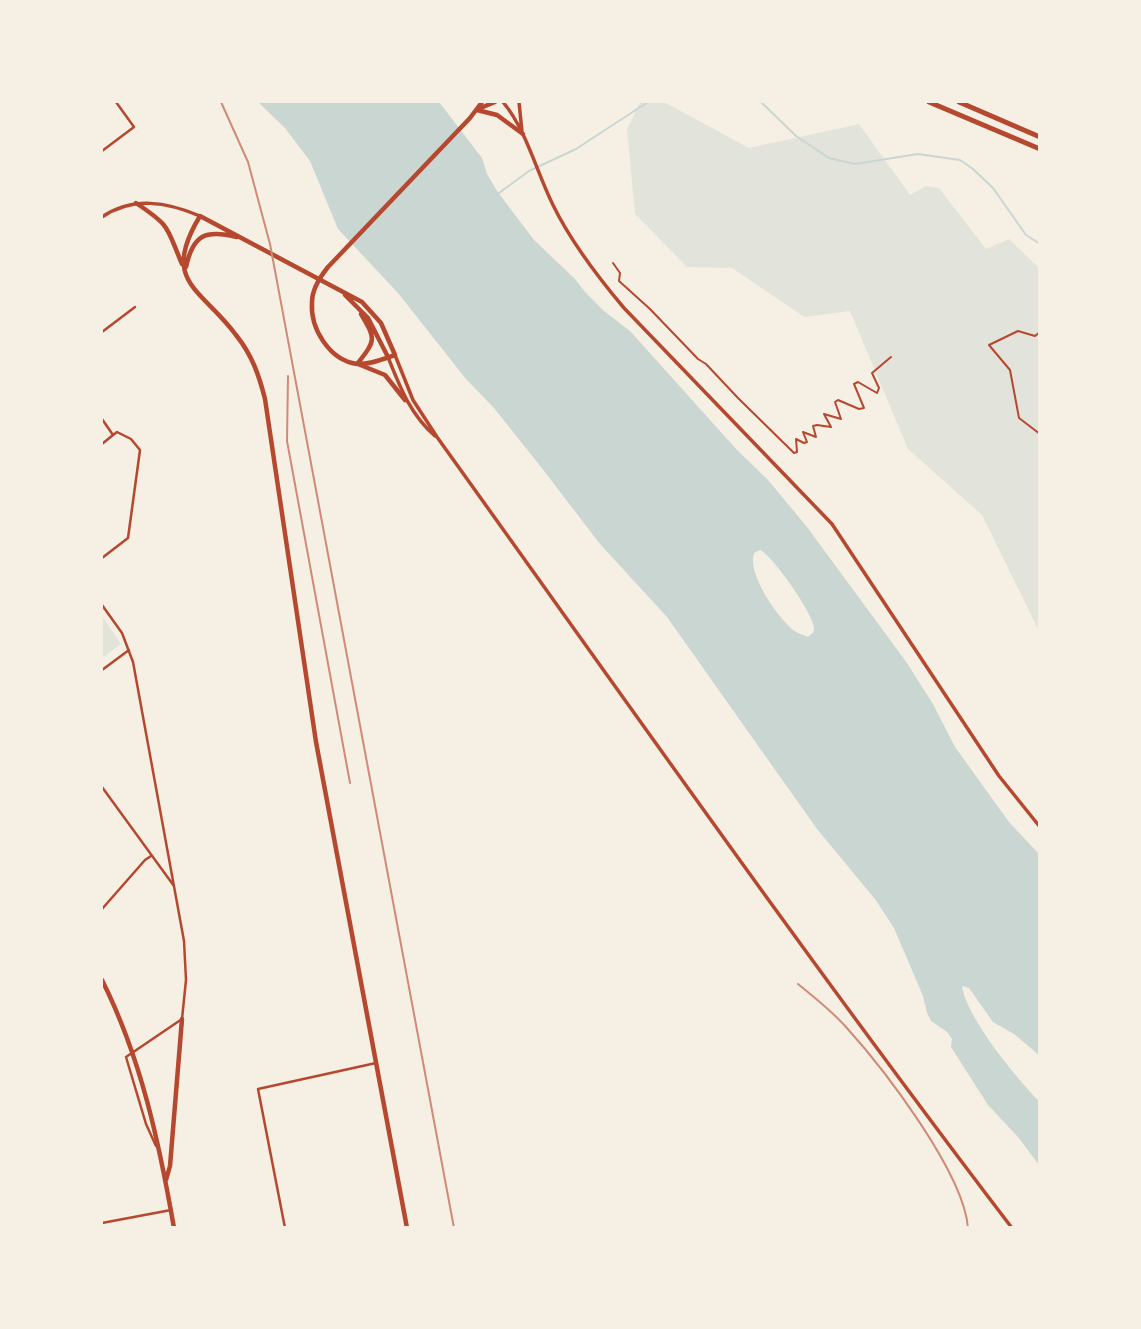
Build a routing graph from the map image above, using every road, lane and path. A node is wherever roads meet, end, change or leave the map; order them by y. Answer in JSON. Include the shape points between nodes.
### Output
{"nodes":[{"id":1,"x":116,"y":102,"type":"edge"},
{"id":2,"x":482,"y":102,"type":"edge"},
{"id":3,"x":495,"y":102,"type":"edge"},
{"id":4,"x":503,"y":102,"type":"edge"},
{"id":5,"x":519,"y":102,"type":"edge"},
{"id":6,"x":929,"y":102,"type":"edge"},
{"id":7,"x":959,"y":102,"type":"edge"},
{"id":8,"x":477,"y":110,"type":"junction"},
{"id":9,"x":523,"y":134,"type":"junction"},
{"id":10,"x":1040,"y":137,"type":"edge"},
{"id":11,"x":1040,"y":149,"type":"edge"},
{"id":12,"x":102,"y":151,"type":"edge"},
{"id":13,"x":135,"y":203,"type":"junction"},
{"id":14,"x":200,"y":216,"type":"junction"},
{"id":15,"x":102,"y":217,"type":"edge"},
{"id":16,"x":244,"y":239,"type":"junction"},
{"id":17,"x":613,"y":263,"type":"dead end"},
{"id":18,"x":186,"y":272,"type":"junction"},
{"id":19,"x":340,"y":290,"type":"junction"},
{"id":20,"x":135,"y":307,"type":"dead end"},
{"id":21,"x":357,"y":307,"type":"junction"},
{"id":22,"x":102,"y":332,"type":"edge"},
{"id":23,"x":1040,"y":332,"type":"edge"},
{"id":24,"x":395,"y":355,"type":"junction"},
{"id":25,"x":388,"y":357,"type":"junction"},
{"id":26,"x":891,"y":357,"type":"dead end"},
{"id":27,"x":358,"y":364,"type":"junction"},
{"id":28,"x":405,"y":400,"type":"junction"},
{"id":29,"x":102,"y":419,"type":"edge"},
{"id":30,"x":1040,"y":434,"type":"edge"},
{"id":31,"x":113,"y":435,"type":"junction"},
{"id":32,"x":437,"y":438,"type":"junction"},
{"id":33,"x":102,"y":444,"type":"edge"},
{"id":34,"x":102,"y":558,"type":"edge"},
{"id":35,"x":102,"y":605,"type":"edge"},
{"id":36,"x":129,"y":650,"type":"junction"},
{"id":37,"x":102,"y":670,"type":"edge"},
{"id":38,"x":102,"y":788,"type":"edge"},
{"id":39,"x":1040,"y":827,"type":"edge"},
{"id":40,"x":151,"y":856,"type":"junction"},
{"id":41,"x":175,"y":888,"type":"junction"},
{"id":42,"x":102,"y":909,"type":"edge"},
{"id":43,"x":102,"y":980,"type":"edge"},
{"id":44,"x":182,"y":1018,"type":"junction"},
{"id":45,"x":132,"y":1051,"type":"junction"},
{"id":46,"x":376,"y":1063,"type":"junction"},
{"id":47,"x":159,"y":1152,"type":"junction"},
{"id":48,"x":166,"y":1181,"type":"junction"},
{"id":49,"x":171,"y":1210,"type":"junction"},
{"id":50,"x":102,"y":1223,"type":"edge"},
{"id":51,"x":174,"y":1227,"type":"edge"},
{"id":52,"x":285,"y":1227,"type":"edge"},
{"id":53,"x":407,"y":1227,"type":"edge"},
{"id":54,"x":1012,"y":1227,"type":"edge"}],
"edges":[{"from":1,"to":12,"type":"street","via":[[134,127]]},
{"from":2,"to":8,"type":"main road"},
{"from":3,"to":8,"type":"main road"},
{"from":4,"to":9,"type":"street"},
{"from":5,"to":9,"type":"street"},
{"from":6,"to":11,"type":"highway"},
{"from":7,"to":10,"type":"highway"},
{"from":8,"to":9,"type":"main road","via":[[497,115]]},
{"from":8,"to":27,"type":"main road","via":[[316,285],[312,317],[325,344]]},
{"from":9,"to":39,"type":"street","via":[[571,237],[603,284],[832,524],[999,776]]},
{"from":13,"to":14,"type":"street","via":[[159,203]]},
{"from":13,"to":15,"type":"street"},
{"from":13,"to":18,"type":"main road","via":[[168,227]]},
{"from":14,"to":16,"type":"main road"},
{"from":14,"to":18,"type":"main road","via":[[184,249]]},
{"from":16,"to":18,"type":"main road","via":[[206,234],[195,241]]},
{"from":16,"to":19,"type":"main road"},
{"from":17,"to":26,"type":"path","via":[[620,272],[619,281],[794,453],[796,439],[807,442],[803,432],[816,437],[813,426],[831,428],[824,414],[841,419],[838,400],[864,408],[854,384],[877,393],[872,373]]},
{"from":18,"to":46,"type":"main road","via":[[195,292],[248,351],[265,399],[316,742]]},
{"from":19,"to":21,"type":"main road"},
{"from":19,"to":24,"type":"main road","via":[[373,313]]},
{"from":20,"to":22,"type":"street"},
{"from":21,"to":25,"type":"main road","via":[[375,329]]},
{"from":21,"to":27,"type":"main road","via":[[374,339]]},
{"from":23,"to":30,"type":"path","via":[[1035,336],[1018,331],[989,345],[1010,370],[1019,418]]},
{"from":24,"to":25,"type":"main road"},
{"from":24,"to":32,"type":"street","via":[[413,400]]},
{"from":25,"to":27,"type":"main road"},
{"from":25,"to":28,"type":"street"},
{"from":27,"to":28,"type":"main road","via":[[385,374]]},
{"from":28,"to":32,"type":"street"},
{"from":29,"to":31,"type":"street"},
{"from":31,"to":33,"type":"street"},
{"from":31,"to":34,"type":"street","via":[[117,432],[131,439],[140,450],[128,538]]},
{"from":32,"to":54,"type":"street","via":[[721,834]]},
{"from":35,"to":36,"type":"street"},
{"from":36,"to":37,"type":"street"},
{"from":36,"to":41,"type":"street"},
{"from":38,"to":40,"type":"street"},
{"from":40,"to":41,"type":"street"},
{"from":40,"to":42,"type":"street"},
{"from":41,"to":44,"type":"street","via":[[186,960]]},
{"from":43,"to":45,"type":"main road"},
{"from":44,"to":45,"type":"street"},
{"from":44,"to":48,"type":"main road"},
{"from":45,"to":47,"type":"main road"},
{"from":45,"to":47,"type":"street","via":[[127,1064]]},
{"from":46,"to":52,"type":"street","via":[[258,1089]]},
{"from":46,"to":53,"type":"main road"},
{"from":47,"to":48,"type":"main road"},
{"from":48,"to":49,"type":"main road"},
{"from":49,"to":50,"type":"street"},
{"from":49,"to":51,"type":"main road"}]}
